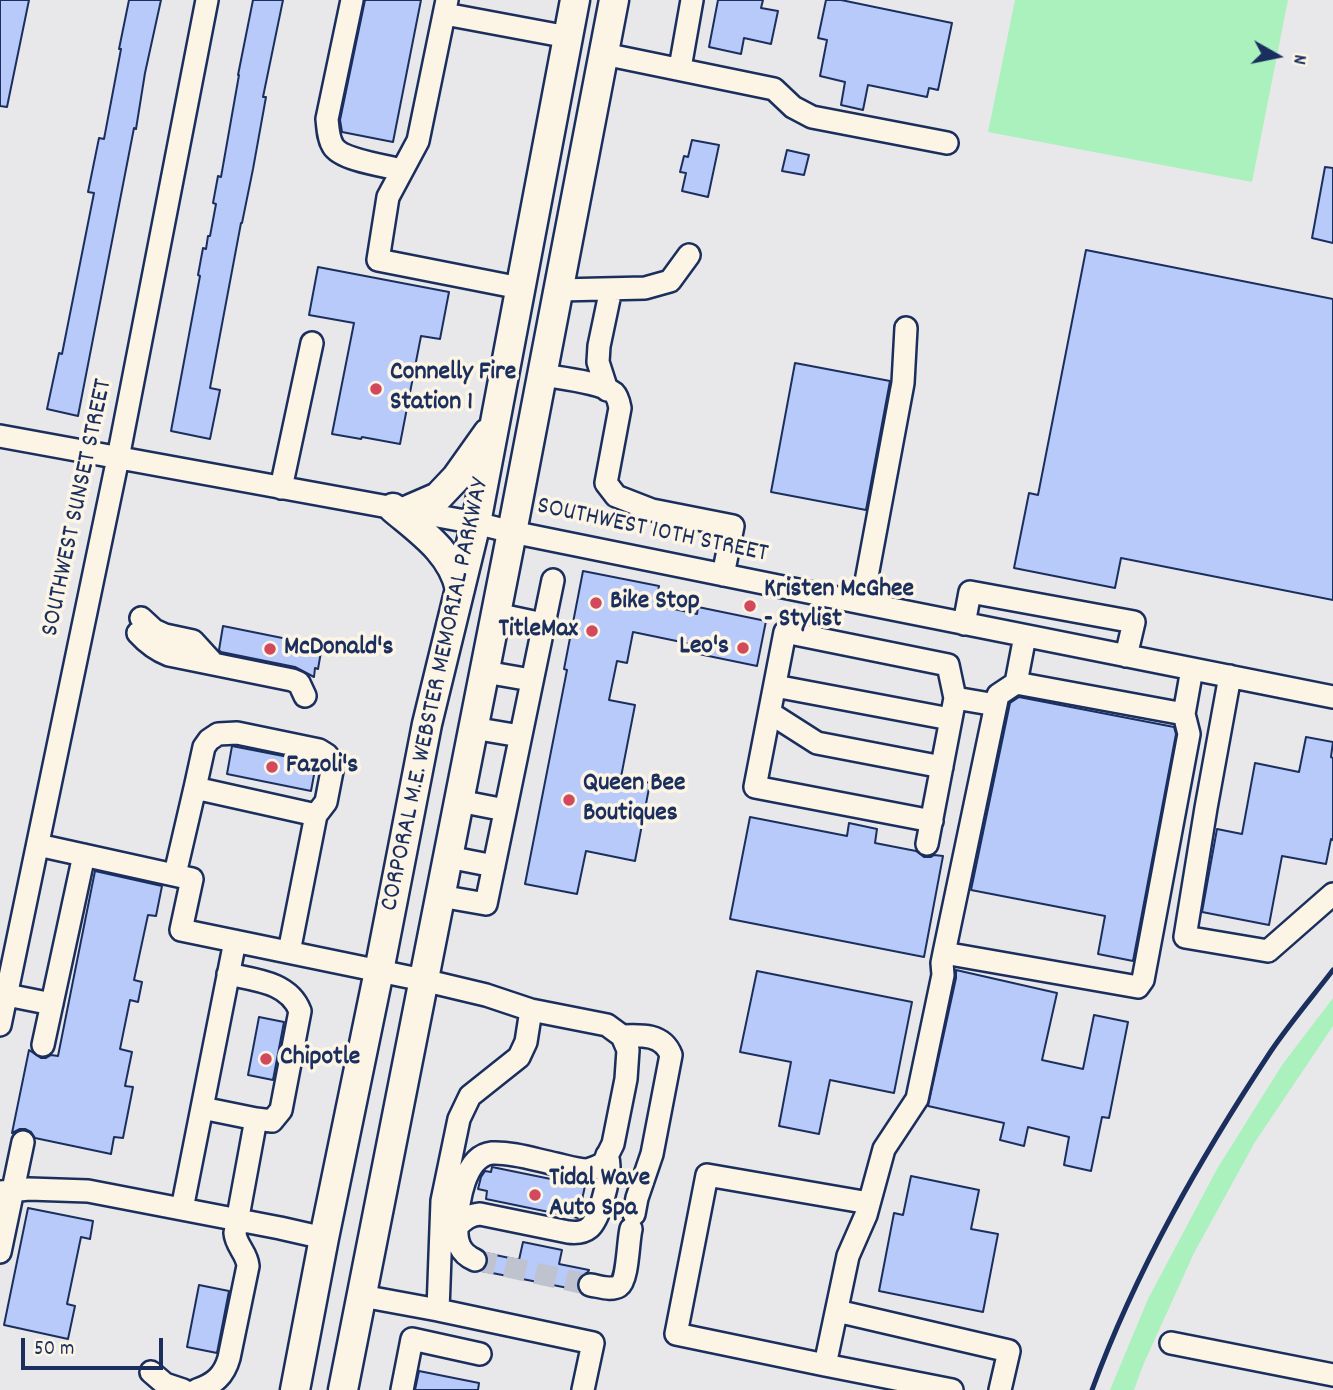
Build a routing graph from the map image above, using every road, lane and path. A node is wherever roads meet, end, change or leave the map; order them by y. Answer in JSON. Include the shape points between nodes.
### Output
{"nodes":[{"id":1,"x":207,"y":0,"type":"edge"},
{"id":2,"x":352,"y":0,"type":"edge"},
{"id":3,"x":575,"y":0,"type":"edge"},
{"id":4,"x":614,"y":0,"type":"edge"},
{"id":5,"x":692,"y":0,"type":"edge"},
{"id":6,"x":446,"y":7,"type":"edge"},
{"id":7,"x":568,"y":37,"type":"junction"},
{"id":8,"x":604,"y":54,"type":"junction"},
{"id":9,"x":680,"y":68,"type":"junction"},
{"id":10,"x":947,"y":143,"type":"dead end"},
{"id":11,"x":402,"y":170,"type":"junction"},
{"id":12,"x":689,"y":255,"type":"dead end"},
{"id":13,"x":520,"y":288,"type":"junction"},
{"id":14,"x":611,"y":289,"type":"junction"},
{"id":15,"x":559,"y":290,"type":"junction"},
{"id":16,"x":906,"y":328,"type":"dead end"},
{"id":17,"x":312,"y":343,"type":"dead end"},
{"id":18,"x":542,"y":375,"type":"junction"},
{"id":19,"x":607,"y":390,"type":"junction"},
{"id":20,"x":495,"y":422,"type":"junction"},
{"id":21,"x":0,"y":436,"type":"edge"},
{"id":22,"x":118,"y":458,"type":"junction"},
{"id":23,"x":281,"y":488,"type":"junction"},
{"id":24,"x":401,"y":509,"type":"junction"},
{"id":25,"x":476,"y":523,"type":"junction"},
{"id":26,"x":513,"y":532,"type":"junction"},
{"id":27,"x":723,"y":575,"type":"junction"},
{"id":28,"x":553,"y":580,"type":"dead end"},
{"id":29,"x":460,"y":589,"type":"junction"},
{"id":30,"x":862,"y":603,"type":"junction"},
{"id":31,"x":496,"y":614,"type":"junction"},
{"id":32,"x":543,"y":624,"type":"junction"},
{"id":33,"x":964,"y":624,"type":"junction"},
{"id":34,"x":139,"y":626,"type":"dead end"},
{"id":35,"x":1025,"y":636,"type":"junction"},
{"id":36,"x":1126,"y":656,"type":"junction"},
{"id":37,"x":1192,"y":669,"type":"junction"},
{"id":38,"x":485,"y":672,"type":"junction"},
{"id":39,"x":1230,"y":676,"type":"junction"},
{"id":40,"x":531,"y":680,"type":"junction"},
{"id":41,"x":1016,"y":683,"type":"junction"},
{"id":42,"x":775,"y":686,"type":"junction"},
{"id":43,"x":305,"y":696,"type":"dead end"},
{"id":44,"x":1333,"y":697,"type":"edge"},
{"id":45,"x":996,"y":705,"type":"junction"},
{"id":46,"x":953,"y":709,"type":"junction"},
{"id":47,"x":770,"y":713,"type":"junction"},
{"id":48,"x":1184,"y":714,"type":"junction"},
{"id":49,"x":474,"y":728,"type":"junction"},
{"id":50,"x":520,"y":736,"type":"junction"},
{"id":51,"x":942,"y":767,"type":"junction"},
{"id":52,"x":195,"y":788,"type":"junction"},
{"id":53,"x":459,"y":801,"type":"junction"},
{"id":54,"x":505,"y":810,"type":"junction"},
{"id":55,"x":316,"y":815,"type":"junction"},
{"id":56,"x":932,"y":821,"type":"junction"},
{"id":57,"x":928,"y":844,"type":"dead end"},
{"id":58,"x":37,"y":845,"type":"junction"},
{"id":59,"x":84,"y":855,"type":"junction"},
{"id":60,"x":447,"y":857,"type":"junction"},
{"id":61,"x":494,"y":866,"type":"junction"},
{"id":62,"x":175,"y":874,"type":"junction"},
{"id":63,"x":1333,"y":894,"type":"edge"},
{"id":64,"x":440,"y":896,"type":"junction"},
{"id":65,"x":235,"y":941,"type":"junction"},
{"id":66,"x":289,"y":953,"type":"junction"},
{"id":67,"x":944,"y":953,"type":"junction"},
{"id":68,"x":379,"y":971,"type":"junction"},
{"id":69,"x":229,"y":974,"type":"junction"},
{"id":70,"x":423,"y":980,"type":"junction"},
{"id":71,"x":6,"y":981,"type":"edge"},
{"id":72,"x":52,"y":1003,"type":"junction"},
{"id":73,"x":531,"y":1010,"type":"junction"},
{"id":74,"x":0,"y":1025,"type":"edge"},
{"id":75,"x":622,"y":1036,"type":"junction"},
{"id":76,"x":43,"y":1045,"type":"dead end"},
{"id":77,"x":202,"y":1108,"type":"junction"},
{"id":78,"x":256,"y":1119,"type":"junction"},
{"id":79,"x":23,"y":1142,"type":"dead end"},
{"id":80,"x":607,"y":1155,"type":"junction"},
{"id":81,"x":7,"y":1192,"type":"edge"},
{"id":82,"x":869,"y":1203,"type":"junction"},
{"id":83,"x":182,"y":1209,"type":"junction"},
{"id":84,"x":237,"y":1219,"type":"junction"},
{"id":85,"x":457,"y":1227,"type":"junction"},
{"id":86,"x":324,"y":1238,"type":"junction"},
{"id":87,"x":0,"y":1252,"type":"edge"},
{"id":88,"x":475,"y":1260,"type":"tunnel mouth"},
{"id":89,"x":590,"y":1285,"type":"tunnel mouth"},
{"id":90,"x":362,"y":1296,"type":"junction"},
{"id":91,"x":438,"y":1310,"type":"junction"},
{"id":92,"x":836,"y":1311,"type":"junction"},
{"id":93,"x":1171,"y":1343,"type":"dead end"},
{"id":94,"x":481,"y":1354,"type":"dead end"},
{"id":95,"x":825,"y":1365,"type":"junction"},
{"id":96,"x":151,"y":1373,"type":"dead end"},
{"id":97,"x":1333,"y":1375,"type":"edge"},
{"id":98,"x":183,"y":1390,"type":"edge"},
{"id":99,"x":197,"y":1390,"type":"edge"},
{"id":100,"x":295,"y":1390,"type":"edge"},
{"id":101,"x":343,"y":1390,"type":"edge"},
{"id":102,"x":402,"y":1390,"type":"edge"},
{"id":103,"x":583,"y":1390,"type":"edge"},
{"id":104,"x":952,"y":1390,"type":"edge"},
{"id":105,"x":1000,"y":1390,"type":"edge"}],
"edges":[{"from":1,"to":22,"type":"street","name":"SOUTHWEST SUNSET STREET"},
{"from":2,"to":11,"type":"street","via":[[327,119],[328,134],[334,149],[348,156]]},
{"from":3,"to":7,"type":"main road","name":"CORPORAL M.E. WEBSTER MEMORIAL PARKWAY"},
{"from":4,"to":8,"type":"main road","name":"CORPORAL M.E. WEBSTER MEMORIAL PARKWAY"},
{"from":5,"to":9,"type":"street"},
{"from":6,"to":7,"type":"street"},
{"from":6,"to":11,"type":"street","via":[[418,141]]},
{"from":7,"to":13,"type":"main road","name":"CORPORAL M.E. WEBSTER MEMORIAL PARKWAY"},
{"from":8,"to":9,"type":"street"},
{"from":8,"to":15,"type":"main road","name":"CORPORAL M.E. WEBSTER MEMORIAL PARKWAY"},
{"from":9,"to":10,"type":"street","via":[[774,89],[812,117]]},
{"from":11,"to":13,"type":"street","via":[[388,197],[378,260]]},
{"from":12,"to":14,"type":"street","via":[[670,281],[645,288]]},
{"from":13,"to":15,"type":"main road"},
{"from":13,"to":20,"type":"main road","name":"CORPORAL M.E. WEBSTER MEMORIAL PARKWAY"},
{"from":14,"to":15,"type":"street"},
{"from":14,"to":19,"type":"street","via":[[597,362]]},
{"from":15,"to":18,"type":"main road","name":"CORPORAL M.E. WEBSTER MEMORIAL PARKWAY"},
{"from":16,"to":30,"type":"street","via":[[903,383]]},
{"from":17,"to":23,"type":"street"},
{"from":18,"to":19,"type":"street"},
{"from":18,"to":26,"type":"main road","name":"CORPORAL M.E. WEBSTER MEMORIAL PARKWAY"},
{"from":19,"to":27,"type":"street","via":[[614,393],[620,408],[606,483],[616,496],[652,510],[733,526]]},
{"from":20,"to":24,"type":"main road","via":[[438,497]]},
{"from":20,"to":25,"type":"main road","name":"CORPORAL M.E. WEBSTER MEMORIAL PARKWAY"},
{"from":21,"to":22,"type":"street","name":"SOUTHWEST 10TH STREET"},
{"from":22,"to":23,"type":"street","name":"SOUTHWEST 10TH STREET"},
{"from":22,"to":58,"type":"street","name":"SOUTHWEST SUNSET STREET"},
{"from":23,"to":24,"type":"street","name":"SOUTHWEST 10TH STREET"},
{"from":24,"to":25,"type":"street","name":"SOUTHWEST 10TH STREET"},
{"from":24,"to":29,"type":"main road","via":[[439,547]]},
{"from":25,"to":26,"type":"street","name":"SOUTHWEST 10TH STREET"},
{"from":25,"to":29,"type":"main road","name":"CORPORAL M.E. WEBSTER MEMORIAL PARKWAY"},
{"from":26,"to":27,"type":"street","name":"SOUTHWEST 10TH STREET"},
{"from":26,"to":31,"type":"main road","name":"CORPORAL M.E. WEBSTER MEMORIAL PARKWAY"},
{"from":27,"to":30,"type":"street","name":"SOUTHWEST 10TH STREET"},
{"from":28,"to":32,"type":"street"},
{"from":29,"to":68,"type":"main road","name":"CORPORAL M.E. WEBSTER MEMORIAL PARKWAY","via":[[427,724]]},
{"from":30,"to":33,"type":"street","name":"SOUTHWEST 10TH STREET"},
{"from":31,"to":32,"type":"street"},
{"from":31,"to":38,"type":"main road","name":"CORPORAL M.E. WEBSTER MEMORIAL PARKWAY"},
{"from":32,"to":40,"type":"street"},
{"from":33,"to":35,"type":"street","name":"SOUTHWEST 10TH STREET"},
{"from":33,"to":36,"type":"street","via":[[970,592],[1134,622]]},
{"from":34,"to":43,"type":"street","via":[[193,641],[214,664],[292,680],[299,683]]},
{"from":35,"to":36,"type":"street","name":"SOUTHWEST 10TH STREET"},
{"from":35,"to":41,"type":"street"},
{"from":36,"to":37,"type":"street","name":"SOUTHWEST 10TH STREET"},
{"from":37,"to":39,"type":"street","name":"SOUTHWEST 10TH STREET"},
{"from":37,"to":48,"type":"street"},
{"from":38,"to":40,"type":"street"},
{"from":38,"to":49,"type":"main road","name":"CORPORAL M.E. WEBSTER MEMORIAL PARKWAY"},
{"from":39,"to":44,"type":"street","name":"SOUTHWEST 10TH STREET"},
{"from":39,"to":63,"type":"street","via":[[1185,937],[1268,951]]},
{"from":40,"to":50,"type":"street"},
{"from":41,"to":45,"type":"street","via":[[998,695]]},
{"from":41,"to":48,"type":"street"},
{"from":42,"to":46,"type":"street"},
{"from":42,"to":46,"type":"street","via":[[785,632],[948,665]]},
{"from":42,"to":47,"type":"street"},
{"from":45,"to":46,"type":"street"},
{"from":45,"to":67,"type":"street"},
{"from":46,"to":51,"type":"street"},
{"from":47,"to":51,"type":"street","via":[[817,743]]},
{"from":47,"to":56,"type":"street","via":[[755,787]]},
{"from":48,"to":67,"type":"street","via":[[1189,734],[1138,988]]},
{"from":49,"to":50,"type":"street"},
{"from":49,"to":53,"type":"main road","name":"CORPORAL M.E. WEBSTER MEMORIAL PARKWAY"},
{"from":50,"to":54,"type":"street"},
{"from":51,"to":56,"type":"street"},
{"from":52,"to":55,"type":"street"},
{"from":52,"to":55,"type":"street","via":[[204,747],[218,734],[237,733],[319,750],[327,755],[332,771],[326,802]]},
{"from":52,"to":62,"type":"street"},
{"from":53,"to":54,"type":"street"},
{"from":53,"to":60,"type":"main road","name":"CORPORAL M.E. WEBSTER MEMORIAL PARKWAY"},
{"from":54,"to":61,"type":"street"},
{"from":55,"to":66,"type":"street"},
{"from":56,"to":57,"type":"street"},
{"from":58,"to":59,"type":"street"},
{"from":58,"to":71,"type":"street","name":"SOUTHWEST SUNSET STREET"},
{"from":59,"to":62,"type":"street"},
{"from":59,"to":72,"type":"street"},
{"from":60,"to":61,"type":"street"},
{"from":60,"to":64,"type":"main road","name":"CORPORAL M.E. WEBSTER MEMORIAL PARKWAY"},
{"from":61,"to":64,"type":"street","via":[[486,904]]},
{"from":62,"to":65,"type":"street","via":[[192,879],[181,930]]},
{"from":64,"to":70,"type":"main road","name":"CORPORAL M.E. WEBSTER MEMORIAL PARKWAY"},
{"from":65,"to":66,"type":"street"},
{"from":65,"to":69,"type":"street"},
{"from":66,"to":68,"type":"street"},
{"from":67,"to":82,"type":"street","via":[[917,1099],[884,1149]]},
{"from":68,"to":70,"type":"street"},
{"from":68,"to":86,"type":"main road","name":"CORPORAL M.E. WEBSTER MEMORIAL PARKWAY"},
{"from":69,"to":77,"type":"street"},
{"from":69,"to":78,"type":"street","via":[[273,984],[300,1011],[281,1110],[272,1121]]},
{"from":70,"to":73,"type":"street"},
{"from":70,"to":90,"type":"main road","name":"CORPORAL M.E. WEBSTER MEMORIAL PARKWAY"},
{"from":71,"to":72,"type":"street"},
{"from":71,"to":74,"type":"street","name":"SOUTHWEST SUNSET STREET"},
{"from":72,"to":76,"type":"street"},
{"from":73,"to":75,"type":"street","via":[[607,1025]]},
{"from":73,"to":91,"type":"street","via":[[519,1057],[470,1096],[459,1119],[442,1201]]},
{"from":75,"to":80,"type":"street","via":[[628,1050],[626,1079]]},
{"from":75,"to":89,"type":"street","via":[[658,1040],[667,1045],[671,1055],[622,1283],[608,1288]]},
{"from":77,"to":78,"type":"street"},
{"from":77,"to":83,"type":"street"},
{"from":78,"to":84,"type":"street"},
{"from":79,"to":81,"type":"street"},
{"from":80,"to":85,"type":"street","via":[[603,1164],[588,1170],[489,1153],[468,1170]]},
{"from":80,"to":85,"type":"street","via":[[603,1203],[596,1221],[580,1233],[480,1214]]},
{"from":81,"to":83,"type":"street","via":[[88,1191]]},
{"from":81,"to":87,"type":"street"},
{"from":82,"to":92,"type":"street","via":[[848,1256]]},
{"from":82,"to":95,"type":"street","via":[[707,1175],[676,1334]]},
{"from":83,"to":84,"type":"street"},
{"from":84,"to":86,"type":"street"},
{"from":84,"to":99,"type":"street","via":[[235,1237],[248,1266],[229,1358],[218,1379]]},
{"from":85,"to":88,"type":"street","via":[[460,1249]]},
{"from":86,"to":100,"type":"main road","name":"CORPORAL M.E. WEBSTER MEMORIAL PARKWAY"},
{"from":90,"to":91,"type":"street"},
{"from":90,"to":101,"type":"main road","name":"CORPORAL M.E. WEBSTER MEMORIAL PARKWAY"},
{"from":91,"to":103,"type":"street","via":[[593,1343]]},
{"from":92,"to":95,"type":"street"},
{"from":92,"to":105,"type":"street","via":[[1009,1351]]},
{"from":93,"to":97,"type":"street"},
{"from":94,"to":102,"type":"street","via":[[412,1339]]},
{"from":95,"to":104,"type":"street"},
{"from":96,"to":98,"type":"street"}]}
